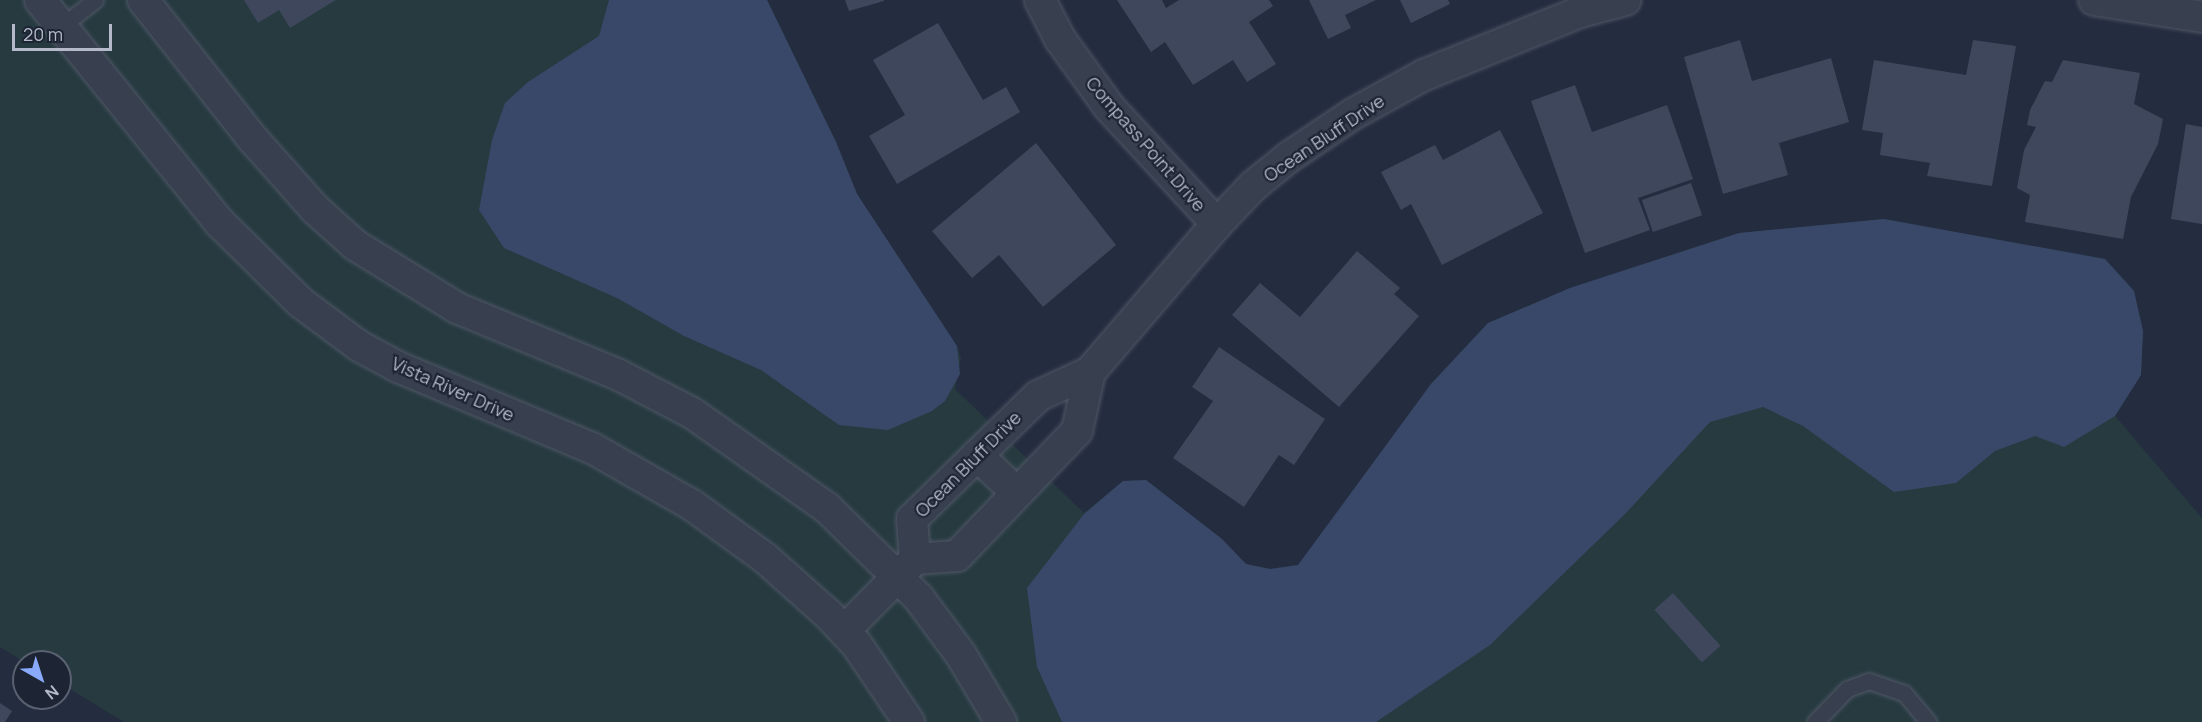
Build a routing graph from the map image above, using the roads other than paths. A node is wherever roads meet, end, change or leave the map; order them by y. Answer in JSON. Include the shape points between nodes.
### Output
{"nodes":[{"id":1,"x":40,"y":0,"type":"edge"},
{"id":2,"x":95,"y":0,"type":"edge"},
{"id":3,"x":143,"y":0,"type":"edge"},
{"id":4,"x":1040,"y":0,"type":"edge"},
{"id":5,"x":1625,"y":0,"type":"edge"},
{"id":6,"x":2094,"y":0,"type":"edge"},
{"id":7,"x":2202,"y":17,"type":"edge"},
{"id":8,"x":63,"y":25,"type":"junction"},
{"id":9,"x":1217,"y":224,"type":"junction"},
{"id":10,"x":1090,"y":372,"type":"junction"},
{"id":11,"x":977,"y":454,"type":"junction"},
{"id":12,"x":1017,"y":493,"type":"junction"},
{"id":13,"x":907,"y":569,"type":"junction"},
{"id":14,"x":844,"y":631,"type":"junction"},
{"id":15,"x":909,"y":722,"type":"edge"},
{"id":16,"x":1000,"y":722,"type":"edge"},
{"id":17,"x":1815,"y":722,"type":"edge"},
{"id":18,"x":1928,"y":722,"type":"edge"}],
"edges":[{"from":1,"to":8,"type":"street","name":"Vista River Drive"},
{"from":2,"to":8,"type":"lane"},
{"from":3,"to":13,"type":"street","via":[[252,138],[315,209],[355,245],[457,308],[619,375],[693,413]]},
{"from":4,"to":9,"type":"street","name":"Compass Point Drive","via":[[1060,39],[1109,107]]},
{"from":5,"to":9,"type":"street","name":"Ocean Bluff Drive","via":[[1580,12],[1463,57],[1363,108],[1289,157],[1253,186]]},
{"from":6,"to":7,"type":"street"},
{"from":8,"to":14,"type":"street","name":"Vista River Drive","via":[[219,222],[300,302],[359,346],[398,367],[592,448],[692,505],[765,558]]},
{"from":9,"to":10,"type":"street","name":"Ocean Bluff Drive"},
{"from":10,"to":11,"type":"street","name":"Ocean Bluff Drive","via":[[1038,396]]},
{"from":10,"to":12,"type":"street","name":"Ocean Bluff Drive","via":[[1077,431]]},
{"from":11,"to":12,"type":"street"},
{"from":11,"to":13,"type":"street","name":"Ocean Bluff Drive","via":[[912,519]]},
{"from":12,"to":13,"type":"street","name":"Ocean Bluff Drive","via":[[957,556]]},
{"from":13,"to":14,"type":"street"},
{"from":13,"to":16,"type":"street"},
{"from":14,"to":15,"type":"street","name":"Vista River Drive","via":[[887,686]]},
{"from":17,"to":18,"type":"lane","via":[[1847,689],[1869,681],[1904,693]]}]}
